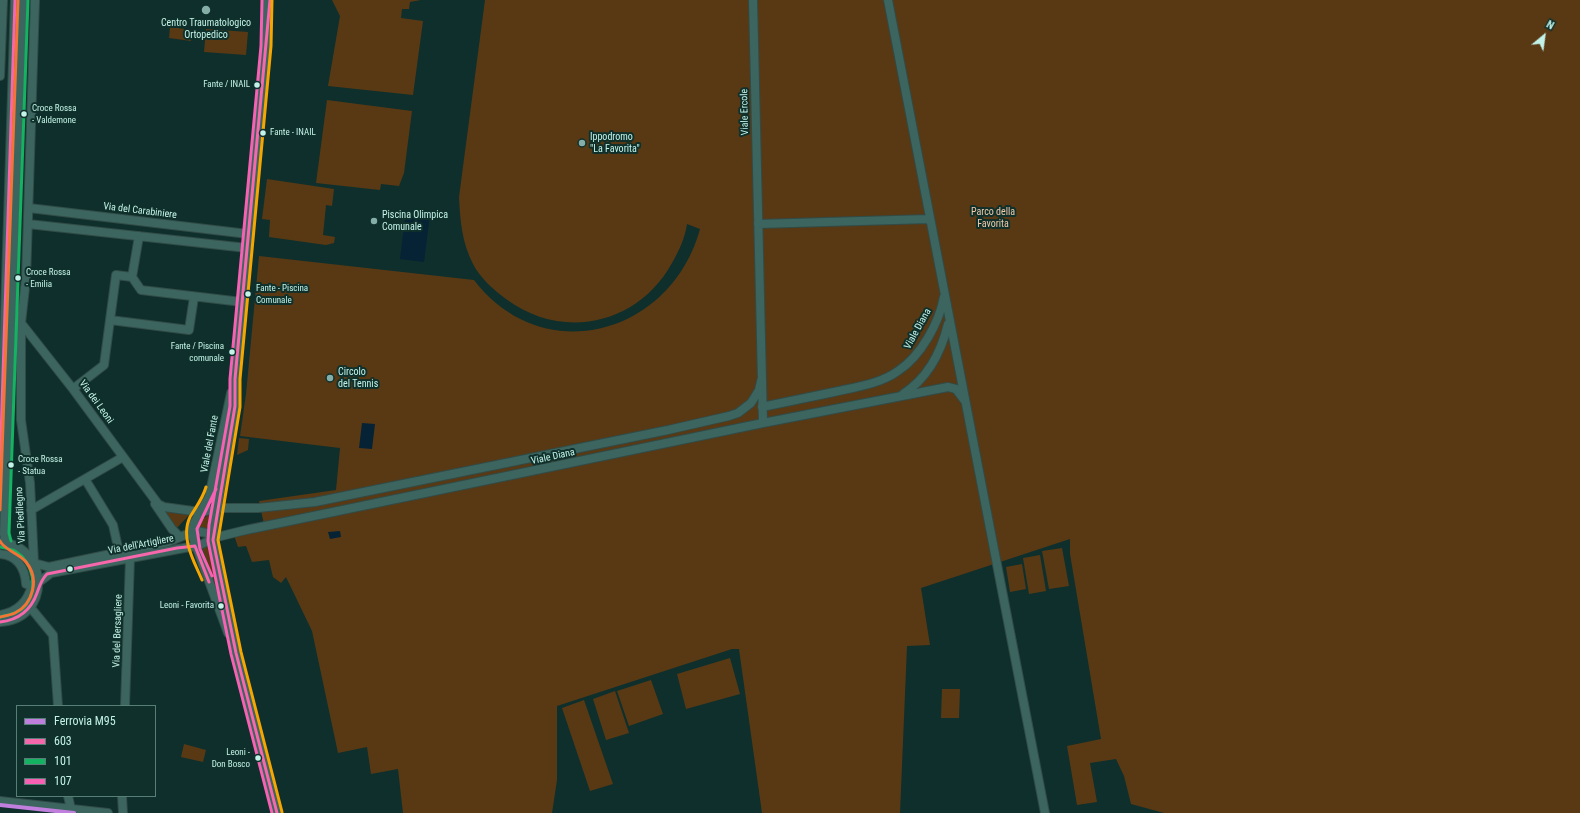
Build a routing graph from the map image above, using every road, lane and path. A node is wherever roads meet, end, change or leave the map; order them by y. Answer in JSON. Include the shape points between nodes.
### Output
{"nodes":[{"id":1,"x":3,"y":0,"type":"edge"},
{"id":2,"x":15,"y":0,"type":"edge"},
{"id":3,"x":23,"y":0,"type":"edge"},
{"id":4,"x":35,"y":0,"type":"edge"},
{"id":5,"x":267,"y":0,"type":"edge"},
{"id":6,"x":270,"y":0,"type":"edge"},
{"id":7,"x":753,"y":0,"type":"edge"},
{"id":8,"x":888,"y":0,"type":"edge"},
{"id":9,"x":267,"y":18,"type":"junction"},
{"id":10,"x":1,"y":24,"type":"edge"},
{"id":11,"x":0,"y":76,"type":"edge"},
{"id":12,"x":29,"y":208,"type":"junction"},
{"id":13,"x":929,"y":219,"type":"junction"},
{"id":14,"x":28,"y":224,"type":"junction"},
{"id":15,"x":758,"y":224,"type":"junction"},
{"id":16,"x":248,"y":234,"type":"junction"},
{"id":17,"x":139,"y":236,"type":"junction"},
{"id":18,"x":247,"y":248,"type":"junction"},
{"id":19,"x":132,"y":277,"type":"junction"},
{"id":20,"x":25,"y":288,"type":"junction"},
{"id":21,"x":5,"y":293,"type":"junction"},
{"id":22,"x":944,"y":294,"type":"junction"},
{"id":23,"x":194,"y":297,"type":"junction"},
{"id":24,"x":242,"y":302,"type":"junction"},
{"id":25,"x":0,"y":304,"type":"edge"},
{"id":26,"x":110,"y":320,"type":"junction"},
{"id":27,"x":949,"y":320,"type":"junction"},
{"id":28,"x":21,"y":323,"type":"junction"},
{"id":29,"x":12,"y":326,"type":"junction"},
{"id":30,"x":2,"y":358,"type":"edge"},
{"id":31,"x":235,"y":379,"type":"junction"},
{"id":32,"x":761,"y":381,"type":"junction"},
{"id":33,"x":74,"y":389,"type":"junction"},
{"id":34,"x":899,"y":397,"type":"junction"},
{"id":35,"x":965,"y":401,"type":"junction"},
{"id":36,"x":1,"y":407,"type":"edge"},
{"id":37,"x":762,"y":407,"type":"junction"},
{"id":38,"x":763,"y":423,"type":"junction"},
{"id":39,"x":123,"y":457,"type":"junction"},
{"id":40,"x":0,"y":468,"type":"edge"},
{"id":41,"x":85,"y":479,"type":"junction"},
{"id":42,"x":151,"y":496,"type":"junction"},
{"id":43,"x":217,"y":509,"type":"junction"},
{"id":44,"x":31,"y":510,"type":"junction"},
{"id":45,"x":200,"y":512,"type":"junction"},
{"id":46,"x":194,"y":522,"type":"junction"},
{"id":47,"x":191,"y":534,"type":"junction"},
{"id":48,"x":180,"y":536,"type":"junction"},
{"id":49,"x":213,"y":540,"type":"junction"},
{"id":50,"x":3,"y":542,"type":"edge"},
{"id":51,"x":205,"y":544,"type":"junction"},
{"id":52,"x":195,"y":546,"type":"junction"},
{"id":53,"x":177,"y":548,"type":"junction"},
{"id":54,"x":119,"y":552,"type":"junction"},
{"id":55,"x":0,"y":554,"type":"edge"},
{"id":56,"x":198,"y":556,"type":"junction"},
{"id":57,"x":130,"y":558,"type":"junction"},
{"id":58,"x":34,"y":563,"type":"junction"},
{"id":59,"x":39,"y":582,"type":"junction"},
{"id":60,"x":30,"y":608,"type":"junction"},
{"id":61,"x":0,"y":615,"type":"edge"},
{"id":62,"x":0,"y":622,"type":"edge"},
{"id":63,"x":236,"y":653,"type":"junction"},
{"id":64,"x":58,"y":705,"type":"edge"},
{"id":65,"x":125,"y":705,"type":"edge"},
{"id":66,"x":68,"y":797,"type":"edge"},
{"id":67,"x":122,"y":797,"type":"edge"},
{"id":68,"x":0,"y":801,"type":"edge"},
{"id":69,"x":71,"y":809,"type":"junction"},
{"id":70,"x":108,"y":813,"type":"edge"},
{"id":71,"x":123,"y":813,"type":"edge"},
{"id":72,"x":277,"y":813,"type":"edge"},
{"id":73,"x":1045,"y":813,"type":"edge"}],
"edges":[{"from":1,"to":10,"type":"street"},
{"from":2,"to":21,"type":"street"},
{"from":3,"to":29,"type":"street"},
{"from":4,"to":12,"type":"street"},
{"from":5,"to":9,"type":"street","name":"Viale del Fante"},
{"from":6,"to":9,"type":"street"},
{"from":7,"to":15,"type":"street","name":"Viale Ercole"},
{"from":8,"to":13,"type":"street","name":"Viale Diana"},
{"from":9,"to":16,"type":"street","name":"Viale del Fante"},
{"from":10,"to":11,"type":"street"},
{"from":12,"to":14,"type":"street"},
{"from":12,"to":16,"type":"street","name":"Via del Carabiniere"},
{"from":13,"to":15,"type":"street"},
{"from":13,"to":22,"type":"street","name":"Viale Diana"},
{"from":14,"to":17,"type":"street"},
{"from":14,"to":20,"type":"street"},
{"from":15,"to":32,"type":"street","name":"Viale Ercole"},
{"from":16,"to":18,"type":"street","name":"Viale del Fante"},
{"from":17,"to":18,"type":"street"},
{"from":17,"to":19,"type":"street"},
{"from":18,"to":24,"type":"street","name":"Viale del Fante"},
{"from":19,"to":23,"type":"street","via":[[141,290]]},
{"from":19,"to":26,"type":"street","via":[[116,275]]},
{"from":20,"to":28,"type":"street","name":"Via Piedilegno"},
{"from":20,"to":29,"type":"street"},
{"from":21,"to":25,"type":"street"},
{"from":21,"to":30,"type":"street"},
{"from":22,"to":27,"type":"street","name":"Viale Diana"},
{"from":22,"to":37,"type":"street","name":"Viale Diana","via":[[938,316],[921,348],[913,359],[897,372],[880,381],[861,386]]},
{"from":23,"to":24,"type":"street"},
{"from":23,"to":26,"type":"street","via":[[189,330]]},
{"from":24,"to":31,"type":"street","name":"Viale del Fante"},
{"from":26,"to":33,"type":"street","via":[[104,365]]},
{"from":27,"to":34,"type":"street","name":"Viale Diana","via":[[941,347],[929,370]]},
{"from":27,"to":35,"type":"street","name":"Viale Diana"},
{"from":28,"to":33,"type":"street","name":"Via dei Leoni"},
{"from":28,"to":44,"type":"street","name":"Via Piedilegno","via":[[21,420]]},
{"from":29,"to":50,"type":"street"},
{"from":30,"to":36,"type":"street"},
{"from":31,"to":43,"type":"street","name":"Viale del Fante","via":[[234,406]]},
{"from":31,"to":45,"type":"street","name":"Viale del Fante","via":[[209,497]]},
{"from":32,"to":37,"type":"street","name":"Viale Ercole"},
{"from":32,"to":43,"type":"street","name":"Viale Diana","via":[[755,398],[744,409],[729,416],[315,502]]},
{"from":33,"to":39,"type":"street","name":"Via dei Leoni"},
{"from":34,"to":35,"type":"street","name":"Viale Diana","via":[[952,388],[960,392]]},
{"from":34,"to":38,"type":"street","name":"Viale Diana"},
{"from":35,"to":73,"type":"street"},
{"from":36,"to":40,"type":"street"},
{"from":37,"to":38,"type":"street","name":"Viale Ercole"},
{"from":38,"to":49,"type":"street","name":"Viale Diana","via":[[253,529]]},
{"from":39,"to":41,"type":"street"},
{"from":39,"to":42,"type":"street","name":"Via dei Leoni"},
{"from":41,"to":44,"type":"street"},
{"from":41,"to":54,"type":"street","via":[[113,525]]},
{"from":42,"to":45,"type":"street","name":"Viale Diana","via":[[164,507]]},
{"from":42,"to":48,"type":"street","name":"Via dei Leoni","via":[[172,529]]},
{"from":43,"to":45,"type":"street","name":"Viale Diana"},
{"from":43,"to":49,"type":"street","name":"Viale del Fante"},
{"from":44,"to":58,"type":"street","name":"Via Piedilegno"},
{"from":45,"to":46,"type":"street","name":"Viale del Fante"},
{"from":46,"to":47,"type":"street"},
{"from":46,"to":48,"type":"street","name":"Via dell'Artigliere"},
{"from":47,"to":48,"type":"street","name":"Via dell'Artigliere"},
{"from":47,"to":49,"type":"street","via":[[205,532]]},
{"from":47,"to":51,"type":"street","via":[[197,542]]},
{"from":47,"to":52,"type":"street"},
{"from":48,"to":54,"type":"street","name":"Via dell'Artigliere","via":[[168,542]]},
{"from":49,"to":51,"type":"street","name":"Via dell'Artigliere"},
{"from":49,"to":63,"type":"street","name":"Viale del Fante"},
{"from":50,"to":58,"type":"street","via":[[24,551]]},
{"from":51,"to":52,"type":"street","name":"Via dell'Artigliere"},
{"from":52,"to":53,"type":"street","name":"Via dell'Artigliere"},
{"from":52,"to":56,"type":"street"},
{"from":53,"to":56,"type":"street","via":[[189,549]]},
{"from":53,"to":57,"type":"street","name":"Via dell'Artigliere"},
{"from":54,"to":58,"type":"street","name":"Via dell'Artigliere","via":[[49,567]]},
{"from":55,"to":61,"type":"street","via":[[8,555],[18,562],[24,571],[26,584],[32,585],[28,597],[21,606]]},
{"from":56,"to":63,"type":"street"},
{"from":57,"to":59,"type":"street","name":"Via dell'Artigliere","via":[[51,573]]},
{"from":57,"to":65,"type":"street","name":"Via del Bersagliere"},
{"from":58,"to":59,"type":"street","name":"Via Piedilegno"},
{"from":59,"to":60,"type":"street","via":[[37,595]]},
{"from":60,"to":62,"type":"street","via":[[15,619]]},
{"from":60,"to":64,"type":"street","via":[[53,635]]},
{"from":63,"to":72,"type":"street"},
{"from":66,"to":69,"type":"street"},
{"from":67,"to":71,"type":"street"},
{"from":68,"to":69,"type":"street"},
{"from":69,"to":70,"type":"street"}]}
